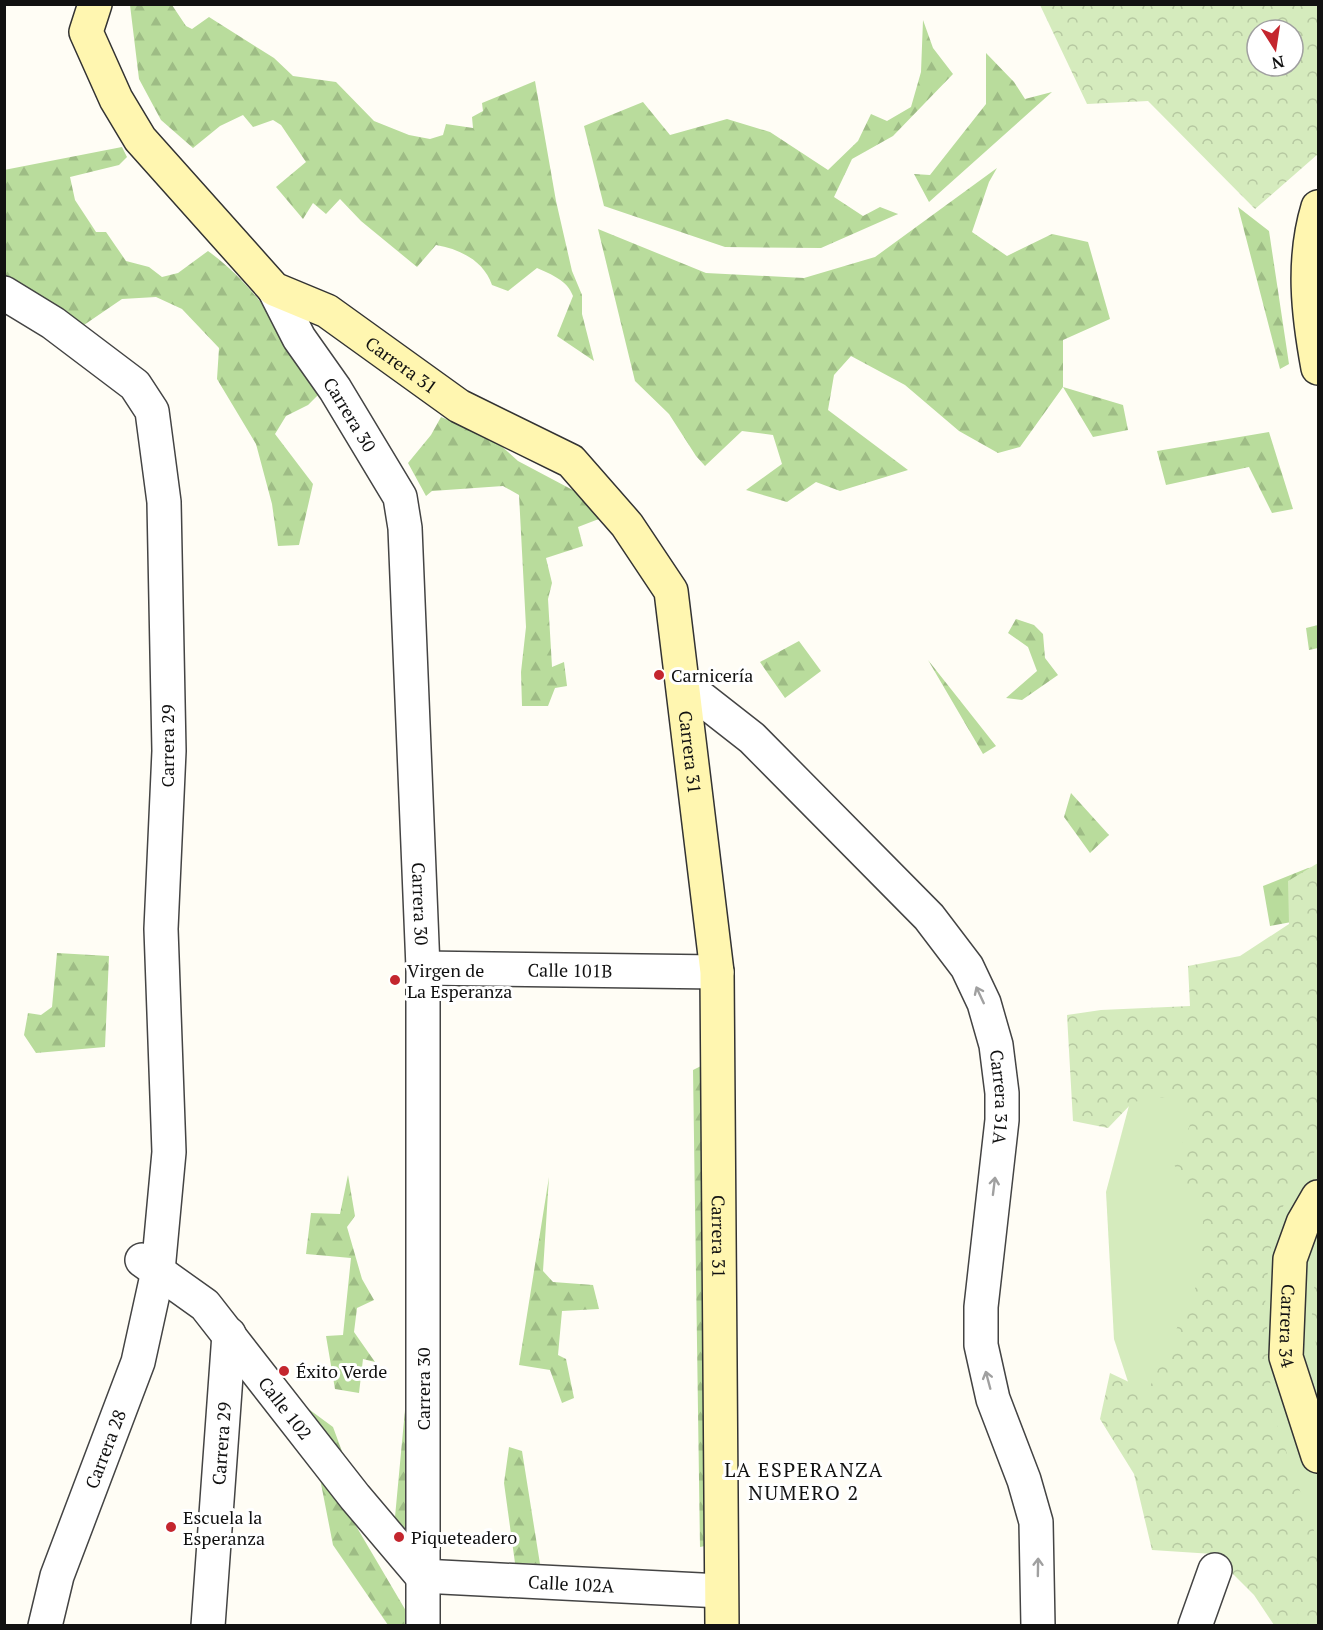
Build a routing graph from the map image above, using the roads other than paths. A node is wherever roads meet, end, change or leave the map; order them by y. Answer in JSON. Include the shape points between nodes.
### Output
{"nodes":[{"id":1,"x":95,"y":4,"type":"edge"},
{"id":2,"x":1318,"y":207,"type":"edge"},
{"id":3,"x":274,"y":289,"type":"junction"},
{"id":4,"x":4,"y":293,"type":"edge"},
{"id":5,"x":1318,"y":368,"type":"edge"},
{"id":6,"x":683,"y":684,"type":"junction"},
{"id":7,"x":423,"y":968,"type":"junction"},
{"id":8,"x":717,"y":972,"type":"junction"},
{"id":9,"x":1318,"y":1197,"type":"edge"},
{"id":10,"x":147,"y":1264,"type":"junction"},
{"id":11,"x":229,"y":1334,"type":"junction"},
{"id":12,"x":1318,"y":1456,"type":"edge"},
{"id":13,"x":1215,"y":1570,"type":"dead end"},
{"id":14,"x":422,"y":1576,"type":"junction"},
{"id":15,"x":721,"y":1591,"type":"junction"},
{"id":16,"x":45,"y":1626,"type":"edge"},
{"id":17,"x":208,"y":1626,"type":"edge"},
{"id":18,"x":423,"y":1626,"type":"edge"},
{"id":19,"x":722,"y":1626,"type":"edge"},
{"id":20,"x":1038,"y":1626,"type":"edge"},
{"id":21,"x":1195,"y":1626,"type":"edge"}],
"edges":[{"from":1,"to":3,"type":"street","name":"Carrera 31","via":[[86,32],[116,99],[140,139]]},
{"from":2,"to":5,"type":"street","via":[[1309,237],[1308,299]]},
{"from":3,"to":6,"type":"street","name":"Carrera 31","via":[[327,311],[459,406],[571,461],[627,525],[671,591]]},
{"from":3,"to":7,"type":"street","name":"Carrera 30","via":[[299,338],[335,389],[400,497],[405,528]]},
{"from":4,"to":10,"type":"street","name":"Carrera 29","via":[[53,323],[135,385],[152,411],[158,442],[164,502],[168,728],[161,929],[170,1152]]},
{"from":6,"to":8,"type":"street","name":"Carrera 31"},
{"from":20,"to":6,"type":"street","name":"Carrera 31A","one_way":true,"via":[[1036,1522],[993,1399],[981,1345],[981,1307],[1002,1120],[996,1045],[984,1003],[967,967],[929,917],[752,738]]},
{"from":7,"to":8,"type":"street","name":"Calle 101B"},
{"from":7,"to":14,"type":"street","name":"Carrera 30"},
{"from":8,"to":15,"type":"street","name":"Carrera 31"},
{"from":9,"to":12,"type":"street","name":"Carrera 34","via":[[1290,1259],[1286,1357]]},
{"from":10,"to":11,"type":"street","name":"Calle 102","via":[[205,1305]]},
{"from":10,"to":16,"type":"street","name":"Carrera 28","via":[[138,1362],[57,1576]]},
{"from":11,"to":14,"type":"street","name":"Calle 102","via":[[355,1497]]},
{"from":11,"to":17,"type":"street","name":"Carrera 29"},
{"from":13,"to":21,"type":"street"},
{"from":14,"to":15,"type":"street","name":"Calle 102A"},
{"from":14,"to":18,"type":"street","name":"Carrera 30"},
{"from":15,"to":19,"type":"street","name":"Carrera 31"}]}
